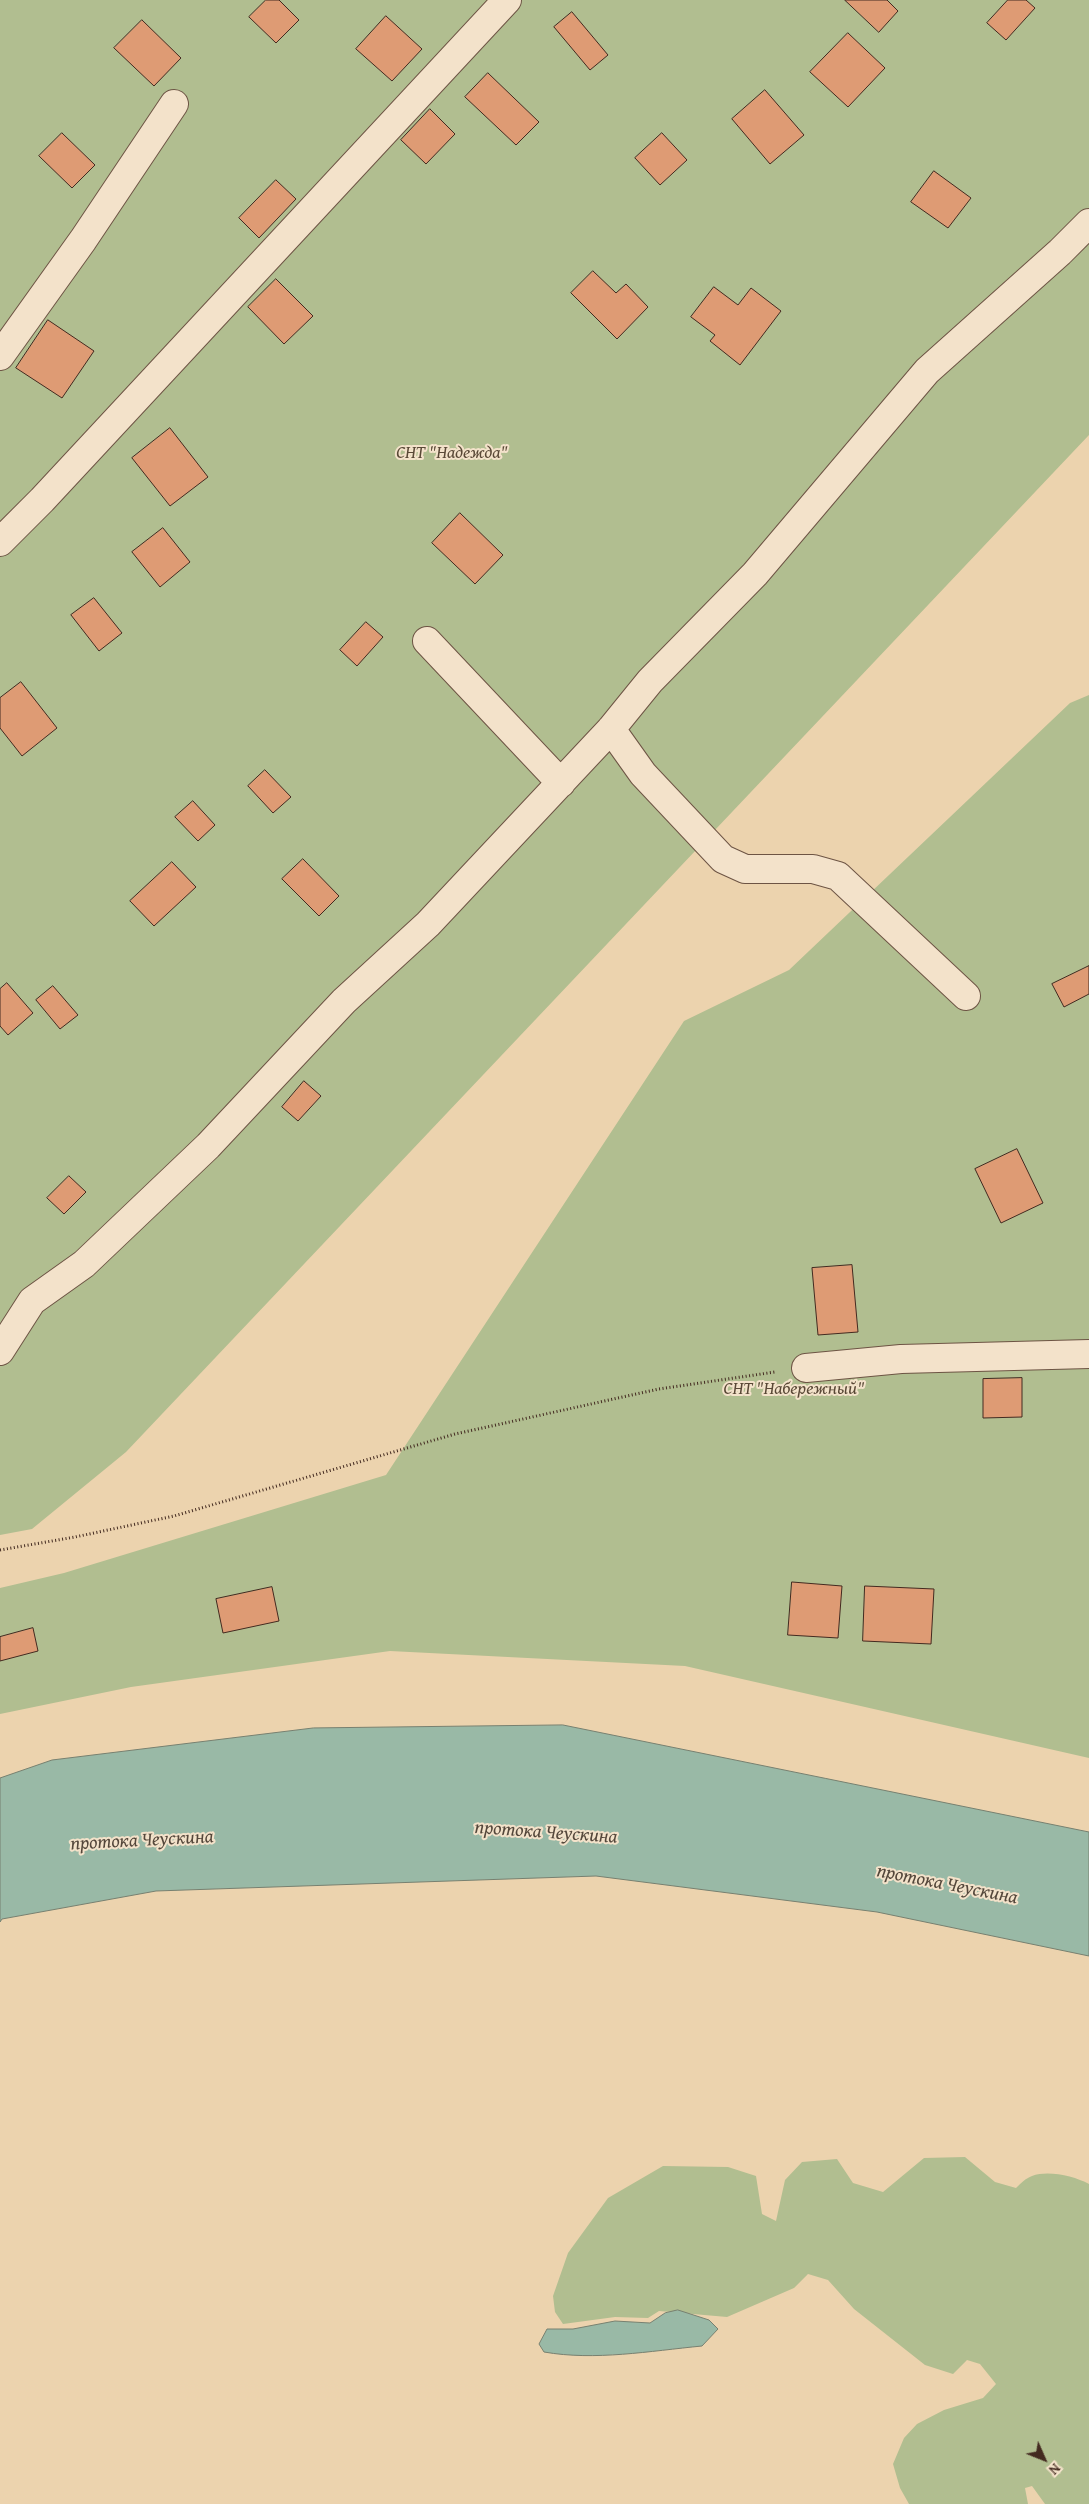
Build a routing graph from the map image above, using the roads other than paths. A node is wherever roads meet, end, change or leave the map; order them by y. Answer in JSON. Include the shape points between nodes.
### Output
{"nodes":[{"id":1,"x":507,"y":0,"type":"edge"},
{"id":2,"x":174,"y":104,"type":"dead end"},
{"id":3,"x":1089,"y":223,"type":"edge"},
{"id":4,"x":0,"y":356,"type":"edge"},
{"id":5,"x":0,"y":542,"type":"edge"},
{"id":6,"x":427,"y":640,"type":"dead end"},
{"id":7,"x":611,"y":729,"type":"junction"},
{"id":8,"x":561,"y":783,"type":"junction"},
{"id":9,"x":966,"y":996,"type":"dead end"},
{"id":10,"x":0,"y":1351,"type":"edge"},
{"id":11,"x":1089,"y":1354,"type":"edge"},
{"id":12,"x":806,"y":1368,"type":"road end"}],
"edges":[{"from":1,"to":5,"type":"street"},
{"from":2,"to":4,"type":"street"},
{"from":3,"to":7,"type":"street","via":[[927,371],[755,574],[650,681]]},
{"from":6,"to":8,"type":"street"},
{"from":7,"to":8,"type":"street"},
{"from":7,"to":9,"type":"street","via":[[643,774],[723,858],[745,869],[813,869],[838,876]]},
{"from":8,"to":10,"type":"street","via":[[428,924],[344,1001],[208,1146],[84,1264],[32,1301]]},
{"from":11,"to":12,"type":"street","via":[[901,1359]]}]}
